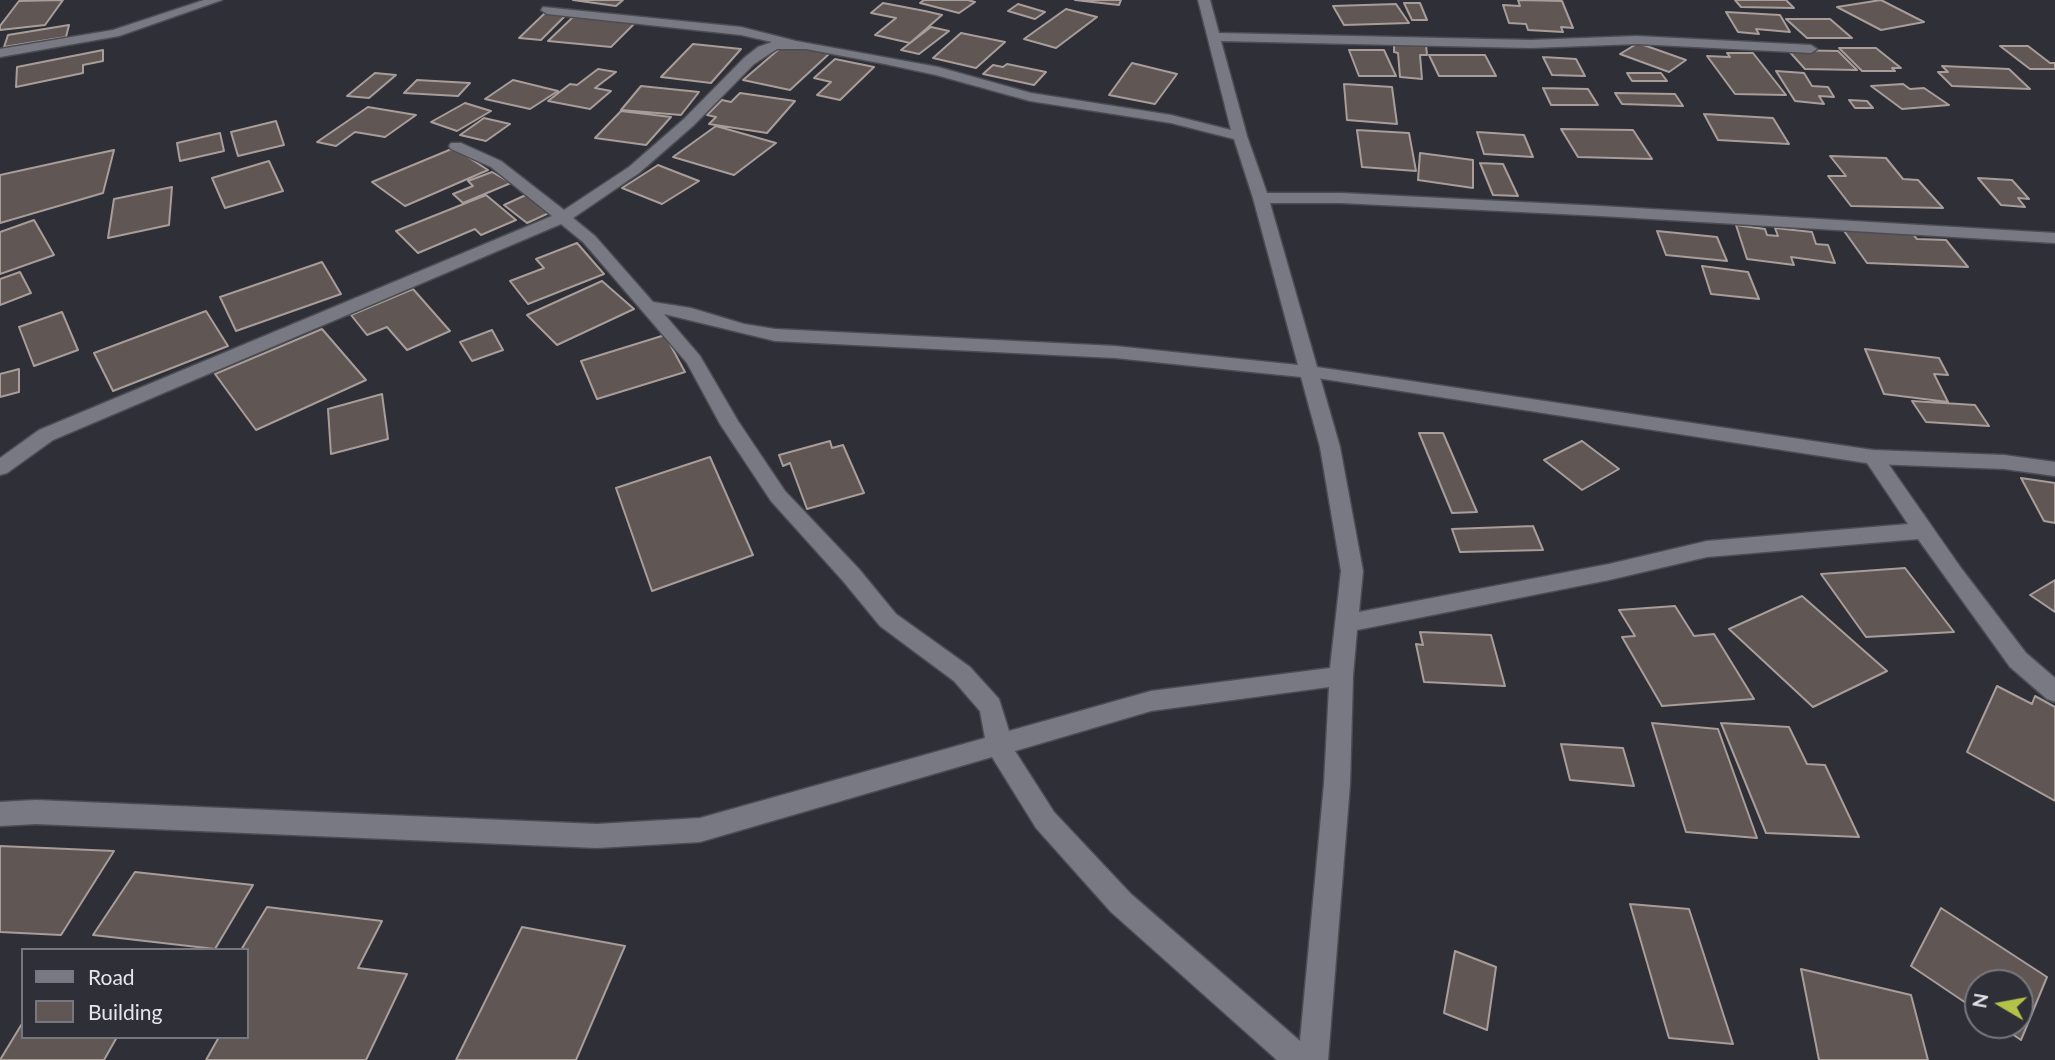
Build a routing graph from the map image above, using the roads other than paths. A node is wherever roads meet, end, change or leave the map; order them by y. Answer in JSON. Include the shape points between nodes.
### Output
{"nodes":[{"id":1,"x":216,"y":0,"type":"edge"},
{"id":2,"x":1204,"y":0,"type":"edge"},
{"id":3,"x":547,"y":10,"type":"dead end"},
{"id":4,"x":1214,"y":37,"type":"junction"},
{"id":5,"x":792,"y":43,"type":"junction"},
{"id":6,"x":1811,"y":49,"type":"dead end"},
{"id":7,"x":0,"y":53,"type":"edge"},
{"id":8,"x":1240,"y":136,"type":"junction"},
{"id":9,"x":456,"y":146,"type":"dead end"},
{"id":10,"x":1261,"y":198,"type":"junction"},
{"id":11,"x":564,"y":217,"type":"junction"},
{"id":12,"x":2055,"y":238,"type":"edge"},
{"id":13,"x":646,"y":306,"type":"junction"},
{"id":14,"x":1310,"y":372,"type":"junction"},
{"id":15,"x":1874,"y":457,"type":"junction"},
{"id":16,"x":0,"y":468,"type":"edge"},
{"id":17,"x":2055,"y":469,"type":"edge"},
{"id":18,"x":1924,"y":531,"type":"junction"},
{"id":19,"x":1346,"y":623,"type":"junction"},
{"id":20,"x":1341,"y":676,"type":"junction"},
{"id":21,"x":2055,"y":692,"type":"edge"},
{"id":22,"x":998,"y":746,"type":"junction"},
{"id":23,"x":0,"y":814,"type":"edge"},
{"id":24,"x":1299,"y":1060,"type":"edge"},
{"id":25,"x":1313,"y":1060,"type":"edge"}],
"edges":[{"from":1,"to":7,"type":"street","via":[[115,33]]},
{"from":2,"to":4,"type":"street"},
{"from":3,"to":5,"type":"street","via":[[741,31]]},
{"from":4,"to":6,"type":"street","via":[[1531,44],[1637,40]]},
{"from":4,"to":8,"type":"street"},
{"from":5,"to":8,"type":"street","via":[[938,71],[1030,97],[1171,119]]},
{"from":5,"to":11,"type":"street","via":[[764,50],[644,162]]},
{"from":8,"to":10,"type":"street"},
{"from":9,"to":11,"type":"street","via":[[496,164]]},
{"from":10,"to":12,"type":"street","via":[[1601,211]]},
{"from":10,"to":14,"type":"street"},
{"from":11,"to":13,"type":"street"},
{"from":11,"to":16,"type":"street","via":[[46,435]]},
{"from":13,"to":14,"type":"street","via":[[775,335],[1115,352]]},
{"from":13,"to":22,"type":"street","via":[[694,360],[778,496],[888,620],[962,674],[991,706]]},
{"from":14,"to":15,"type":"street"},
{"from":14,"to":19,"type":"street","via":[[1330,447],[1352,571]]},
{"from":15,"to":17,"type":"street"},
{"from":15,"to":18,"type":"street"},
{"from":18,"to":19,"type":"street","via":[[1707,549]]},
{"from":18,"to":21,"type":"street","via":[[2018,660]]},
{"from":19,"to":20,"type":"street"},
{"from":20,"to":22,"type":"street","via":[[1151,701]]},
{"from":20,"to":25,"type":"street","via":[[1337,784]]},
{"from":22,"to":23,"type":"street","via":[[700,830],[597,836]]},
{"from":22,"to":24,"type":"street","via":[[1045,820],[1121,903]]}]}
